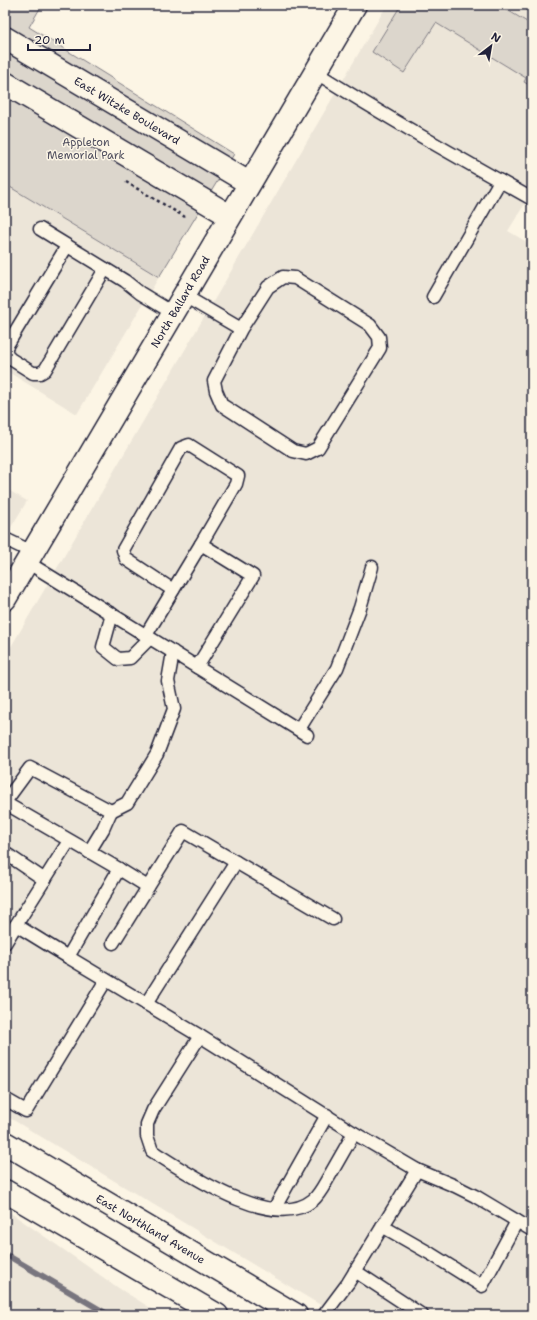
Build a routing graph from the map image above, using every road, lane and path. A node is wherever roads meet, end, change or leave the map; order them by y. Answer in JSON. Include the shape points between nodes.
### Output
{"nodes":[{"id":1,"x":355,"y":5,"type":"edge"},
{"id":2,"x":5,"y":38,"type":"edge"},
{"id":3,"x":315,"y":72,"type":"junction"},
{"id":4,"x":5,"y":83,"type":"edge"},
{"id":5,"x":500,"y":181,"type":"junction"},
{"id":6,"x":249,"y":183,"type":"junction"},
{"id":7,"x":532,"y":199,"type":"edge"},
{"id":8,"x":230,"y":216,"type":"junction"},
{"id":9,"x":40,"y":229,"type":"dead end"},
{"id":10,"x":67,"y":246,"type":"junction"},
{"id":11,"x":105,"y":269,"type":"junction"},
{"id":12,"x":433,"y":297,"type":"dead end"},
{"id":13,"x":178,"y":304,"type":"junction"},
{"id":14,"x":241,"y":329,"type":"junction"},
{"id":15,"x":5,"y":539,"type":"edge"},
{"id":16,"x":201,"y":544,"type":"junction"},
{"id":17,"x":29,"y":557,"type":"junction"},
{"id":18,"x":372,"y":567,"type":"dead end"},
{"id":19,"x":173,"y":590,"type":"junction"},
{"id":20,"x":5,"y":599,"type":"edge"},
{"id":21,"x":112,"y":614,"type":"junction"},
{"id":22,"x":148,"y":636,"type":"junction"},
{"id":23,"x":173,"y":652,"type":"junction"},
{"id":24,"x":198,"y":667,"type":"junction"},
{"id":25,"x":5,"y":803,"type":"edge"},
{"id":26,"x":111,"y":812,"type":"junction"},
{"id":27,"x":70,"y":841,"type":"junction"},
{"id":28,"x":89,"y":852,"type":"junction"},
{"id":29,"x":5,"y":853,"type":"edge"},
{"id":30,"x":236,"y":862,"type":"junction"},
{"id":31,"x":119,"y":869,"type":"junction"},
{"id":32,"x":44,"y":880,"type":"junction"},
{"id":33,"x":148,"y":887,"type":"junction"},
{"id":34,"x":333,"y":919,"type":"dead end"},
{"id":35,"x":16,"y":925,"type":"junction"},
{"id":36,"x":5,"y":943,"type":"edge"},
{"id":37,"x":113,"y":944,"type":"dead end"},
{"id":38,"x":68,"y":957,"type":"junction"},
{"id":39,"x":106,"y":980,"type":"junction"},
{"id":40,"x":146,"y":1004,"type":"junction"},
{"id":41,"x":200,"y":1036,"type":"junction"},
{"id":42,"x":5,"y":1099,"type":"edge"},
{"id":43,"x":326,"y":1114,"type":"junction"},
{"id":44,"x":354,"y":1133,"type":"junction"},
{"id":45,"x":5,"y":1143,"type":"edge"},
{"id":46,"x":417,"y":1170,"type":"junction"},
{"id":47,"x":5,"y":1191,"type":"edge"},
{"id":48,"x":274,"y":1209,"type":"junction"},
{"id":49,"x":517,"y":1221,"type":"junction"},
{"id":50,"x":382,"y":1226,"type":"junction"},
{"id":51,"x":532,"y":1230,"type":"edge"},
{"id":52,"x":355,"y":1271,"type":"junction"},
{"id":53,"x":217,"y":1315,"type":"edge"},
{"id":54,"x":296,"y":1315,"type":"edge"},
{"id":55,"x":324,"y":1315,"type":"edge"},
{"id":56,"x":422,"y":1315,"type":"edge"}],
"edges":[{"from":1,"to":3,"type":"main road","name":"North Ballard Road"},
{"from":2,"to":6,"type":"main road","name":"East Witzke Boulevard"},
{"from":3,"to":5,"type":"lane"},
{"from":3,"to":6,"type":"main road","name":"North Ballard Road"},
{"from":4,"to":8,"type":"main road"},
{"from":5,"to":7,"type":"lane"},
{"from":5,"to":12,"type":"lane"},
{"from":6,"to":8,"type":"main road","name":"North Ballard Road"},
{"from":8,"to":13,"type":"main road","name":"North Ballard Road"},
{"from":9,"to":10,"type":"lane"},
{"from":10,"to":11,"type":"lane"},
{"from":10,"to":11,"type":"lane","via":[[6,347],[9,358],[33,373],[45,370]]},
{"from":11,"to":13,"type":"lane","via":[[140,293]]},
{"from":13,"to":14,"type":"lane"},
{"from":13,"to":17,"type":"main road","name":"North Ballard Road"},
{"from":14,"to":14,"type":"lane","via":[[268,287],[283,277],[295,278],[370,325],[379,337],[380,348],[318,448],[306,454],[293,451],[222,405],[214,381]]},
{"from":15,"to":17,"type":"lane"},
{"from":16,"to":19,"type":"lane"},
{"from":16,"to":19,"type":"lane","via":[[236,484],[238,476],[189,445],[181,448],[123,550],[126,559]]},
{"from":16,"to":24,"type":"lane","via":[[254,576]]},
{"from":17,"to":20,"type":"main road","name":"North Ballard Road"},
{"from":17,"to":21,"type":"lane"},
{"from":18,"to":24,"type":"lane","via":[[360,608],[337,668],[303,732]]},
{"from":19,"to":22,"type":"lane"},
{"from":21,"to":22,"type":"lane"},
{"from":21,"to":22,"type":"lane","via":[[102,648],[118,659],[130,658]]},
{"from":22,"to":23,"type":"lane"},
{"from":23,"to":24,"type":"lane"},
{"from":23,"to":26,"type":"lane","via":[[168,681],[174,709],[157,754],[127,803]]},
{"from":25,"to":26,"type":"lane","via":[[30,768]]},
{"from":25,"to":27,"type":"lane"},
{"from":26,"to":28,"type":"lane"},
{"from":27,"to":28,"type":"lane"},
{"from":27,"to":32,"type":"lane"},
{"from":28,"to":31,"type":"lane"},
{"from":29,"to":32,"type":"lane"},
{"from":30,"to":33,"type":"lane","via":[[183,831]]},
{"from":30,"to":34,"type":"lane"},
{"from":30,"to":40,"type":"lane"},
{"from":31,"to":33,"type":"lane"},
{"from":31,"to":38,"type":"lane"},
{"from":32,"to":35,"type":"lane"},
{"from":33,"to":37,"type":"lane"},
{"from":35,"to":36,"type":"lane"},
{"from":35,"to":38,"type":"lane"},
{"from":38,"to":39,"type":"lane"},
{"from":39,"to":40,"type":"lane"},
{"from":39,"to":42,"type":"lane","via":[[26,1111]]},
{"from":40,"to":41,"type":"lane"},
{"from":41,"to":43,"type":"lane"},
{"from":41,"to":48,"type":"lane","via":[[153,1110],[147,1124],[147,1136],[152,1151],[235,1199]]},
{"from":43,"to":44,"type":"lane"},
{"from":43,"to":48,"type":"lane"},
{"from":44,"to":46,"type":"lane"},
{"from":44,"to":48,"type":"lane","via":[[313,1200],[299,1208]]},
{"from":45,"to":54,"type":"main road","name":"East Northland Avenue"},
{"from":46,"to":49,"type":"lane","via":[[475,1196]]},
{"from":46,"to":50,"type":"lane"},
{"from":47,"to":53,"type":"main road"},
{"from":49,"to":50,"type":"lane","via":[[482,1286]]},
{"from":49,"to":51,"type":"lane"},
{"from":50,"to":52,"type":"lane"},
{"from":52,"to":55,"type":"lane"},
{"from":52,"to":56,"type":"lane"}]}
